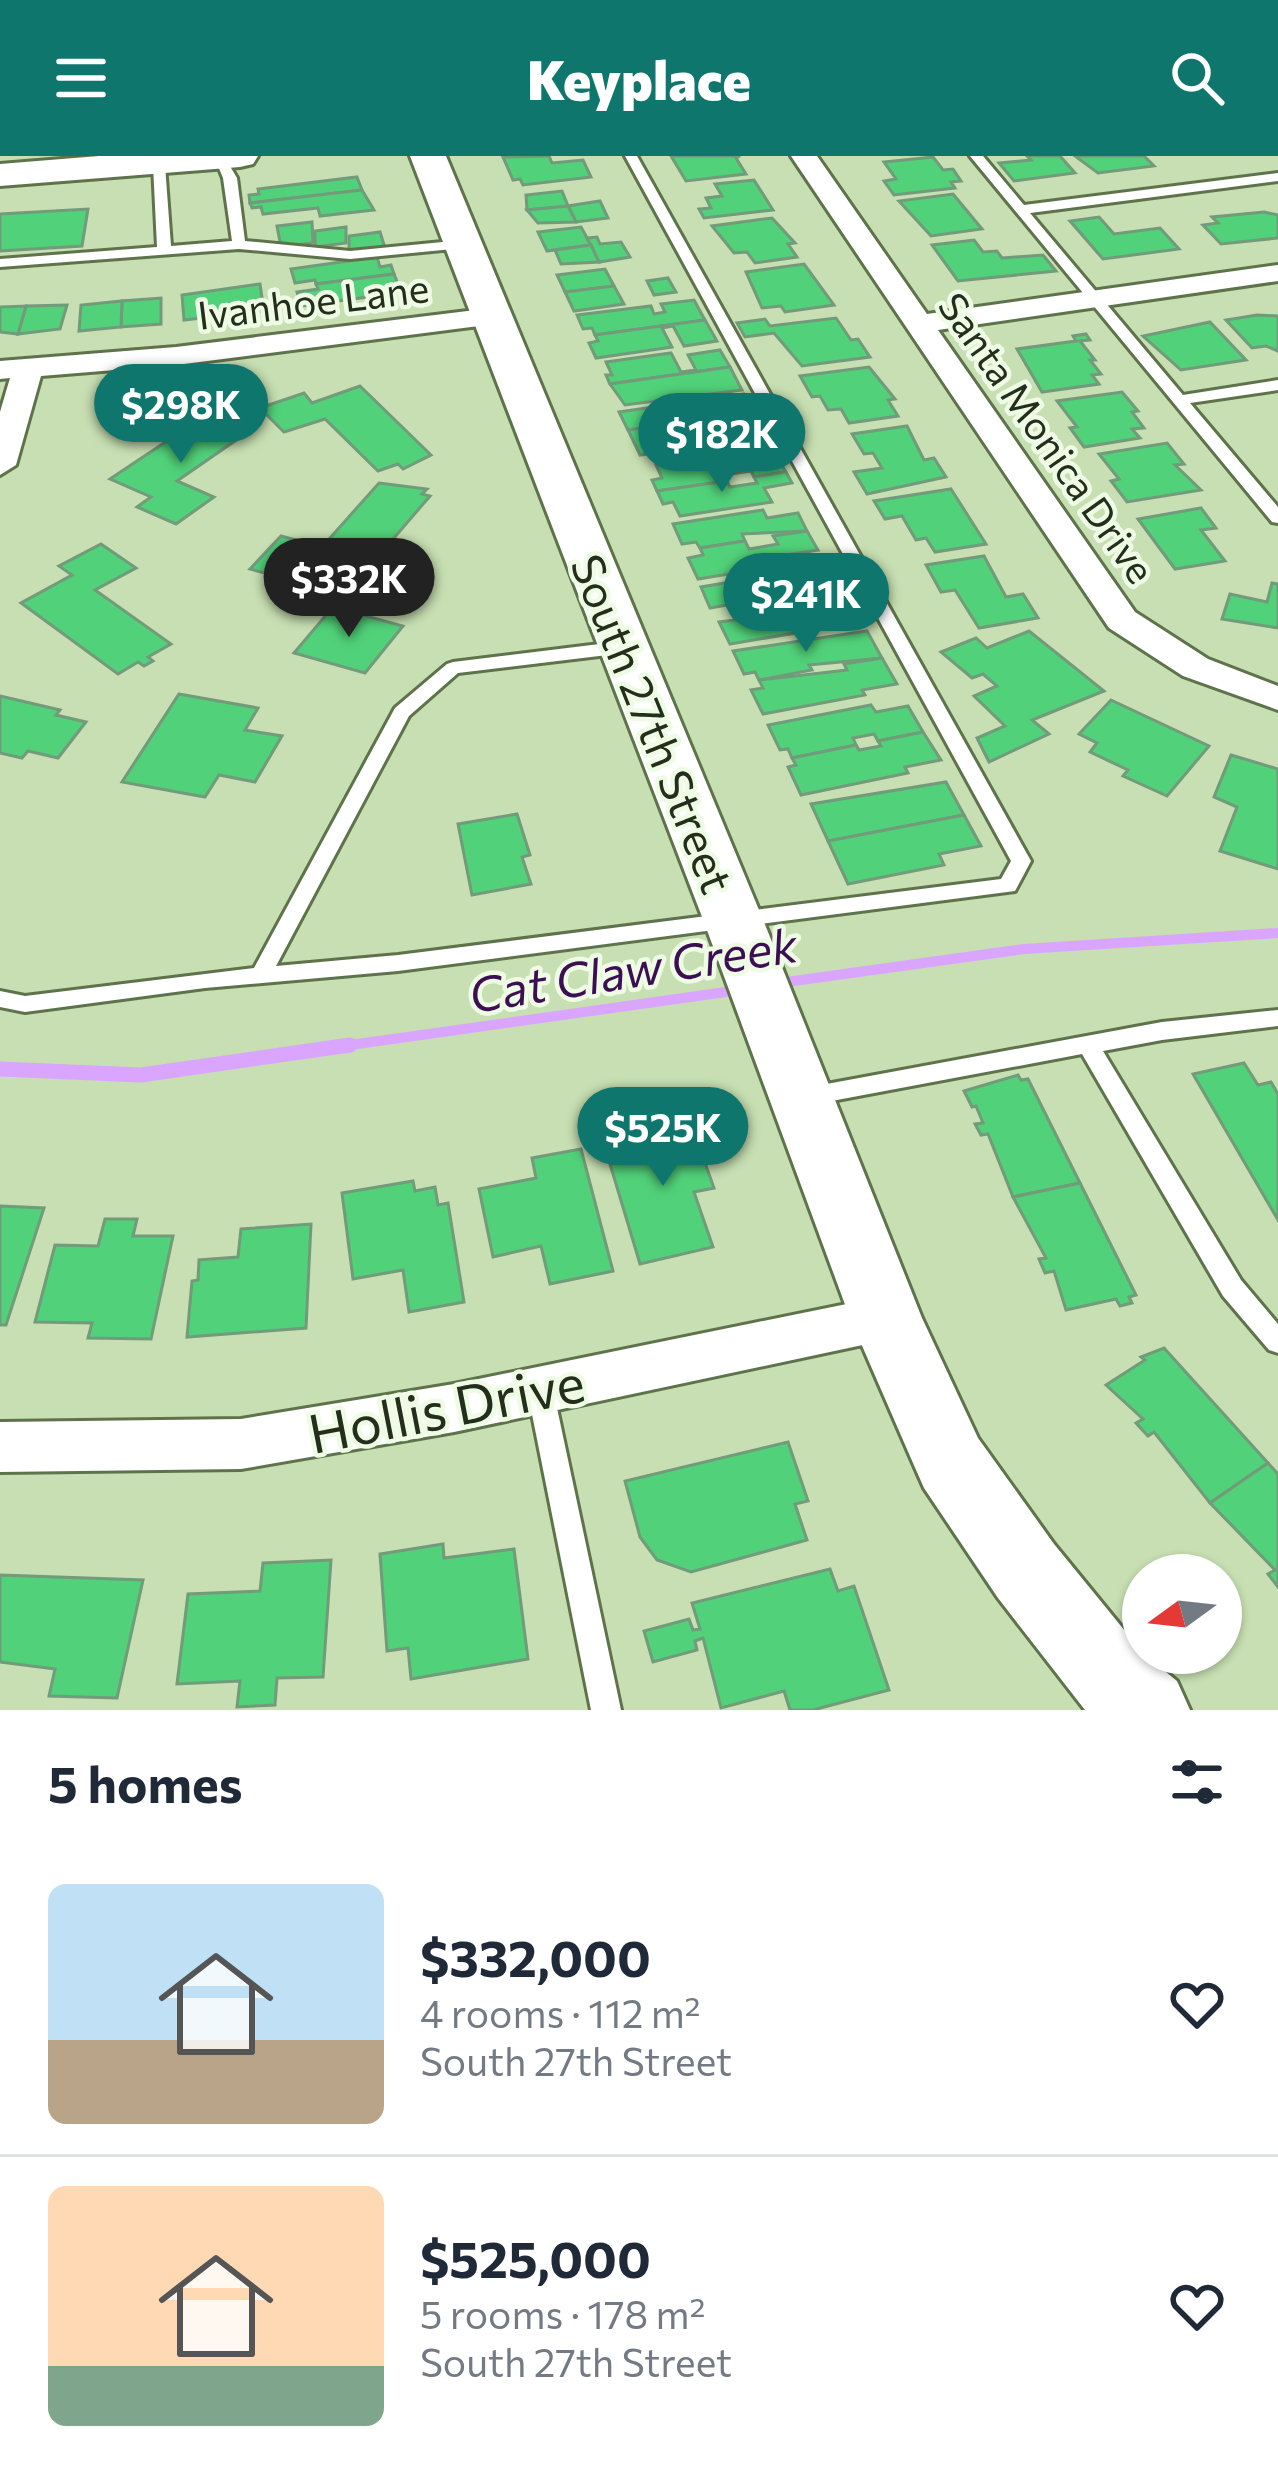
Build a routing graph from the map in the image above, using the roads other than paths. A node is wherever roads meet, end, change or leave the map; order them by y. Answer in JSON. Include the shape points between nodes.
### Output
{"nodes":[{"id":1,"x":428,"y":156,"type":"edge"},
{"id":2,"x":632,"y":156,"type":"edge"},
{"id":3,"x":805,"y":156,"type":"edge"},
{"id":4,"x":976,"y":156,"type":"edge"},
{"id":5,"x":229,"y":157,"type":"edge"},
{"id":6,"x":159,"y":165,"type":"junction"},
{"id":7,"x":0,"y":175,"type":"edge"},
{"id":8,"x":1278,"y":177,"type":"edge"},
{"id":9,"x":1020,"y":210,"type":"junction"},
{"id":10,"x":463,"y":244,"type":"junction"},
{"id":11,"x":239,"y":245,"type":"junction"},
{"id":12,"x":164,"y":252,"type":"junction"},
{"id":13,"x":0,"y":263,"type":"edge"},
{"id":14,"x":1278,"y":273,"type":"edge"},
{"id":15,"x":1093,"y":299,"type":"junction"},
{"id":16,"x":492,"y":317,"type":"junction"},
{"id":17,"x":918,"y":324,"type":"junction"},
{"id":18,"x":14,"y":369,"type":"edge"},
{"id":19,"x":1278,"y":385,"type":"edge"},
{"id":20,"x":1178,"y":400,"type":"junction"},
{"id":21,"x":0,"y":464,"type":"edge"},
{"id":22,"x":1278,"y":518,"type":"edge"},
{"id":23,"x":624,"y":647,"type":"junction"},
{"id":24,"x":1278,"y":698,"type":"edge"},
{"id":25,"x":734,"y":922,"type":"junction"},
{"id":26,"x":261,"y":974,"type":"junction"},
{"id":27,"x":0,"y":999,"type":"edge"},
{"id":28,"x":1278,"y":1018,"type":"edge"},
{"id":29,"x":1089,"y":1046,"type":"junction"},
{"id":30,"x":801,"y":1097,"type":"junction"},
{"id":31,"x":886,"y":1318,"type":"junction"},
{"id":32,"x":1278,"y":1342,"type":"edge"},
{"id":33,"x":540,"y":1388,"type":"junction"},
{"id":34,"x":0,"y":1448,"type":"edge"},
{"id":35,"x":607,"y":1710,"type":"edge"},
{"id":36,"x":1148,"y":1710,"type":"edge"}],
"edges":[{"from":1,"to":10,"type":"main road","name":"South 27th Street"},
{"from":2,"to":25,"type":"lane","via":[[1021,861],[1008,886]]},
{"from":3,"to":17,"type":"street","name":"Santa Monica Drive"},
{"from":4,"to":9,"type":"lane"},
{"from":5,"to":6,"type":"main road"},
{"from":5,"to":11,"type":"lane"},
{"from":6,"to":7,"type":"main road"},
{"from":6,"to":12,"type":"lane"},
{"from":8,"to":9,"type":"lane"},
{"from":9,"to":15,"type":"lane"},
{"from":10,"to":11,"type":"lane","via":[[350,255]]},
{"from":10,"to":16,"type":"main road","name":"South 27th Street"},
{"from":11,"to":12,"type":"lane"},
{"from":12,"to":13,"type":"lane"},
{"from":14,"to":15,"type":"street"},
{"from":15,"to":17,"type":"street"},
{"from":15,"to":20,"type":"lane"},
{"from":16,"to":18,"type":"street","name":"Ivanhoe Lane"},
{"from":16,"to":23,"type":"main road","name":"South 27th Street"},
{"from":17,"to":24,"type":"street","name":"Santa Monica Drive","via":[[1122,620],[1165,655]]},
{"from":18,"to":21,"type":"street"},
{"from":19,"to":20,"type":"lane"},
{"from":20,"to":22,"type":"lane"},
{"from":23,"to":25,"type":"main road","name":"South 27th Street"},
{"from":23,"to":26,"type":"lane","via":[[453,668],[401,712]]},
{"from":25,"to":26,"type":"lane"},
{"from":25,"to":30,"type":"main road","name":"South 27th Street"},
{"from":26,"to":27,"type":"lane","via":[[25,1004]]},
{"from":28,"to":29,"type":"lane"},
{"from":29,"to":30,"type":"lane"},
{"from":29,"to":32,"type":"lane","via":[[1232,1288]]},
{"from":30,"to":31,"type":"main road","name":"South 27th Street"},
{"from":31,"to":33,"type":"street","name":"Hollis Drive"},
{"from":31,"to":36,"type":"main road","name":"South 27th Street","via":[[951,1463],[1026,1571],[1118,1686]]},
{"from":33,"to":34,"type":"street","name":"Hollis Drive","via":[[241,1444]]},
{"from":33,"to":35,"type":"lane"}]}
